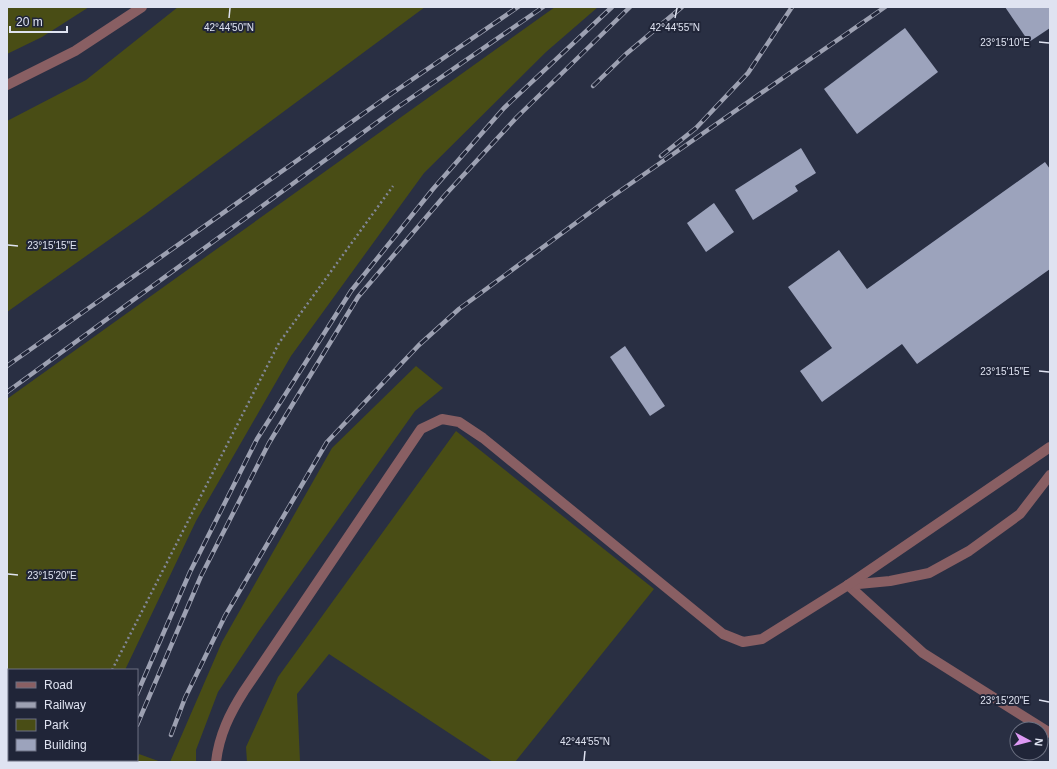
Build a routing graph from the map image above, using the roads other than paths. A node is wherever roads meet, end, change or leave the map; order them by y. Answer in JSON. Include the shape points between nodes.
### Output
{"nodes":[{"id":1,"x":142,"y":7,"type":"edge"},
{"id":2,"x":7,"y":85,"type":"edge"},
{"id":3,"x":1050,"y":447,"type":"edge"},
{"id":4,"x":1050,"y":475,"type":"edge"},
{"id":5,"x":848,"y":585,"type":"junction"},
{"id":6,"x":1050,"y":733,"type":"edge"},
{"id":7,"x":216,"y":762,"type":"edge"}],
"edges":[{"from":1,"to":2,"type":"street","via":[[75,51]]},
{"from":3,"to":5,"type":"street"},
{"from":4,"to":5,"type":"street","via":[[1020,514],[969,551],[929,573],[890,581]]},
{"from":5,"to":6,"type":"street","via":[[923,653]]},
{"from":5,"to":7,"type":"street","via":[[762,640],[743,642],[723,634],[483,438],[459,422],[442,419],[421,429],[244,691],[230,713],[218,746]]}]}
